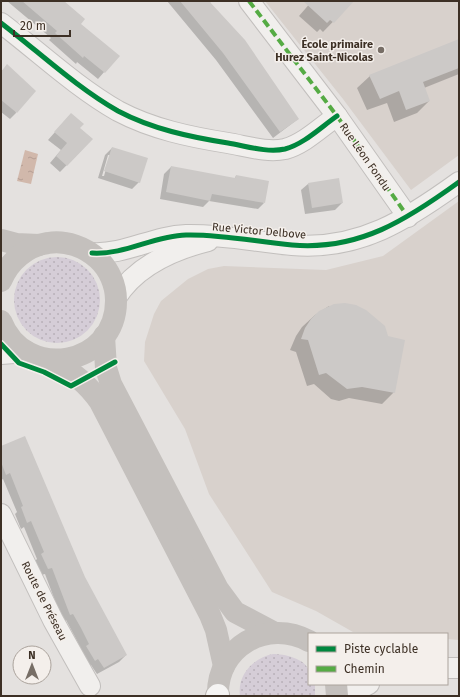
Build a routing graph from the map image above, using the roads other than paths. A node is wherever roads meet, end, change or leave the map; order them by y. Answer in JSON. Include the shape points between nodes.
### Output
{"nodes":[{"id":1,"x":249,"y":1,"type":"edge"},
{"id":2,"x":1,"y":22,"type":"edge"},
{"id":3,"x":337,"y":116,"type":"junction"},
{"id":4,"x":459,"y":182,"type":"edge"},
{"id":5,"x":408,"y":217,"type":"junction"},
{"id":6,"x":223,"y":238,"type":"junction"},
{"id":7,"x":1,"y":240,"type":"edge"},
{"id":8,"x":39,"y":245,"type":"junction"},
{"id":9,"x":92,"y":254,"type":"junction"},
{"id":10,"x":1,"y":281,"type":"edge"},
{"id":11,"x":116,"y":298,"type":"junction"},
{"id":12,"x":1,"y":321,"type":"edge"},
{"id":13,"x":104,"y":336,"type":"junction"},
{"id":14,"x":27,"y":352,"type":"junction"},
{"id":15,"x":1,"y":354,"type":"edge"},
{"id":16,"x":51,"y":360,"type":"junction"},
{"id":17,"x":1,"y":514,"type":"edge"},
{"id":18,"x":273,"y":632,"type":"junction"},
{"id":19,"x":308,"y":641,"type":"edge"},
{"id":20,"x":224,"y":666,"type":"junction"},
{"id":21,"x":336,"y":685,"type":"edge"},
{"id":22,"x":367,"y":685,"type":"edge"},
{"id":23,"x":90,"y":686,"type":"dead end"},
{"id":24,"x":218,"y":696,"type":"edge"},
{"id":25,"x":337,"y":696,"type":"edge"},
{"id":26,"x":346,"y":696,"type":"edge"}],
"edges":[{"from":1,"to":3,"type":"street","name":"Rue Léon Fondu"},
{"from":2,"to":3,"type":"street","via":[[107,104],[140,121],[169,131],[199,139],[279,150],[294,146]]},
{"from":3,"to":5,"type":"street","name":"Rue Léon Fondu"},
{"from":4,"to":5,"type":"street","name":"Rue Victor Delbove"},
{"from":5,"to":6,"type":"street","name":"Rue Victor Delbove","via":[[367,236],[327,244],[295,245]]},
{"from":6,"to":9,"type":"street","name":"Rue Victor Delbove","via":[[177,236],[149,241],[115,253]]},
{"from":6,"to":11,"type":"street","name":"Rue Victor Delbove","via":[[188,246],[157,260],[135,274]]},
{"from":7,"to":8,"type":"main road","via":[[16,244]]},
{"from":8,"to":9,"type":"main road","via":[[50,242],[67,243]]},
{"from":8,"to":10,"type":"main road","via":[[15,259]]},
{"from":9,"to":11,"type":"main road","via":[[109,273]]},
{"from":11,"to":13,"type":"main road","via":[[113,318]]},
{"from":12,"to":14,"type":"main road","via":[[10,337]]},
{"from":13,"to":16,"type":"main road","via":[[97,345],[83,354],[68,359]]},
{"from":13,"to":18,"type":"main road","via":[[106,368],[111,384],[218,590],[235,612]]},
{"from":14,"to":15,"type":"street"},
{"from":14,"to":16,"type":"main road"},
{"from":16,"to":20,"type":"main road","via":[[69,370],[94,392],[100,402],[210,615]]},
{"from":17,"to":23,"type":"street","name":"Route de Préseau","via":[[53,620]]},
{"from":18,"to":19,"type":"main road","via":[[292,634]]},
{"from":18,"to":20,"type":"main road","via":[[261,634],[244,642],[234,650]]},
{"from":20,"to":24,"type":"main road"},
{"from":21,"to":25,"type":"main road"},
{"from":22,"to":26,"type":"street"}]}
